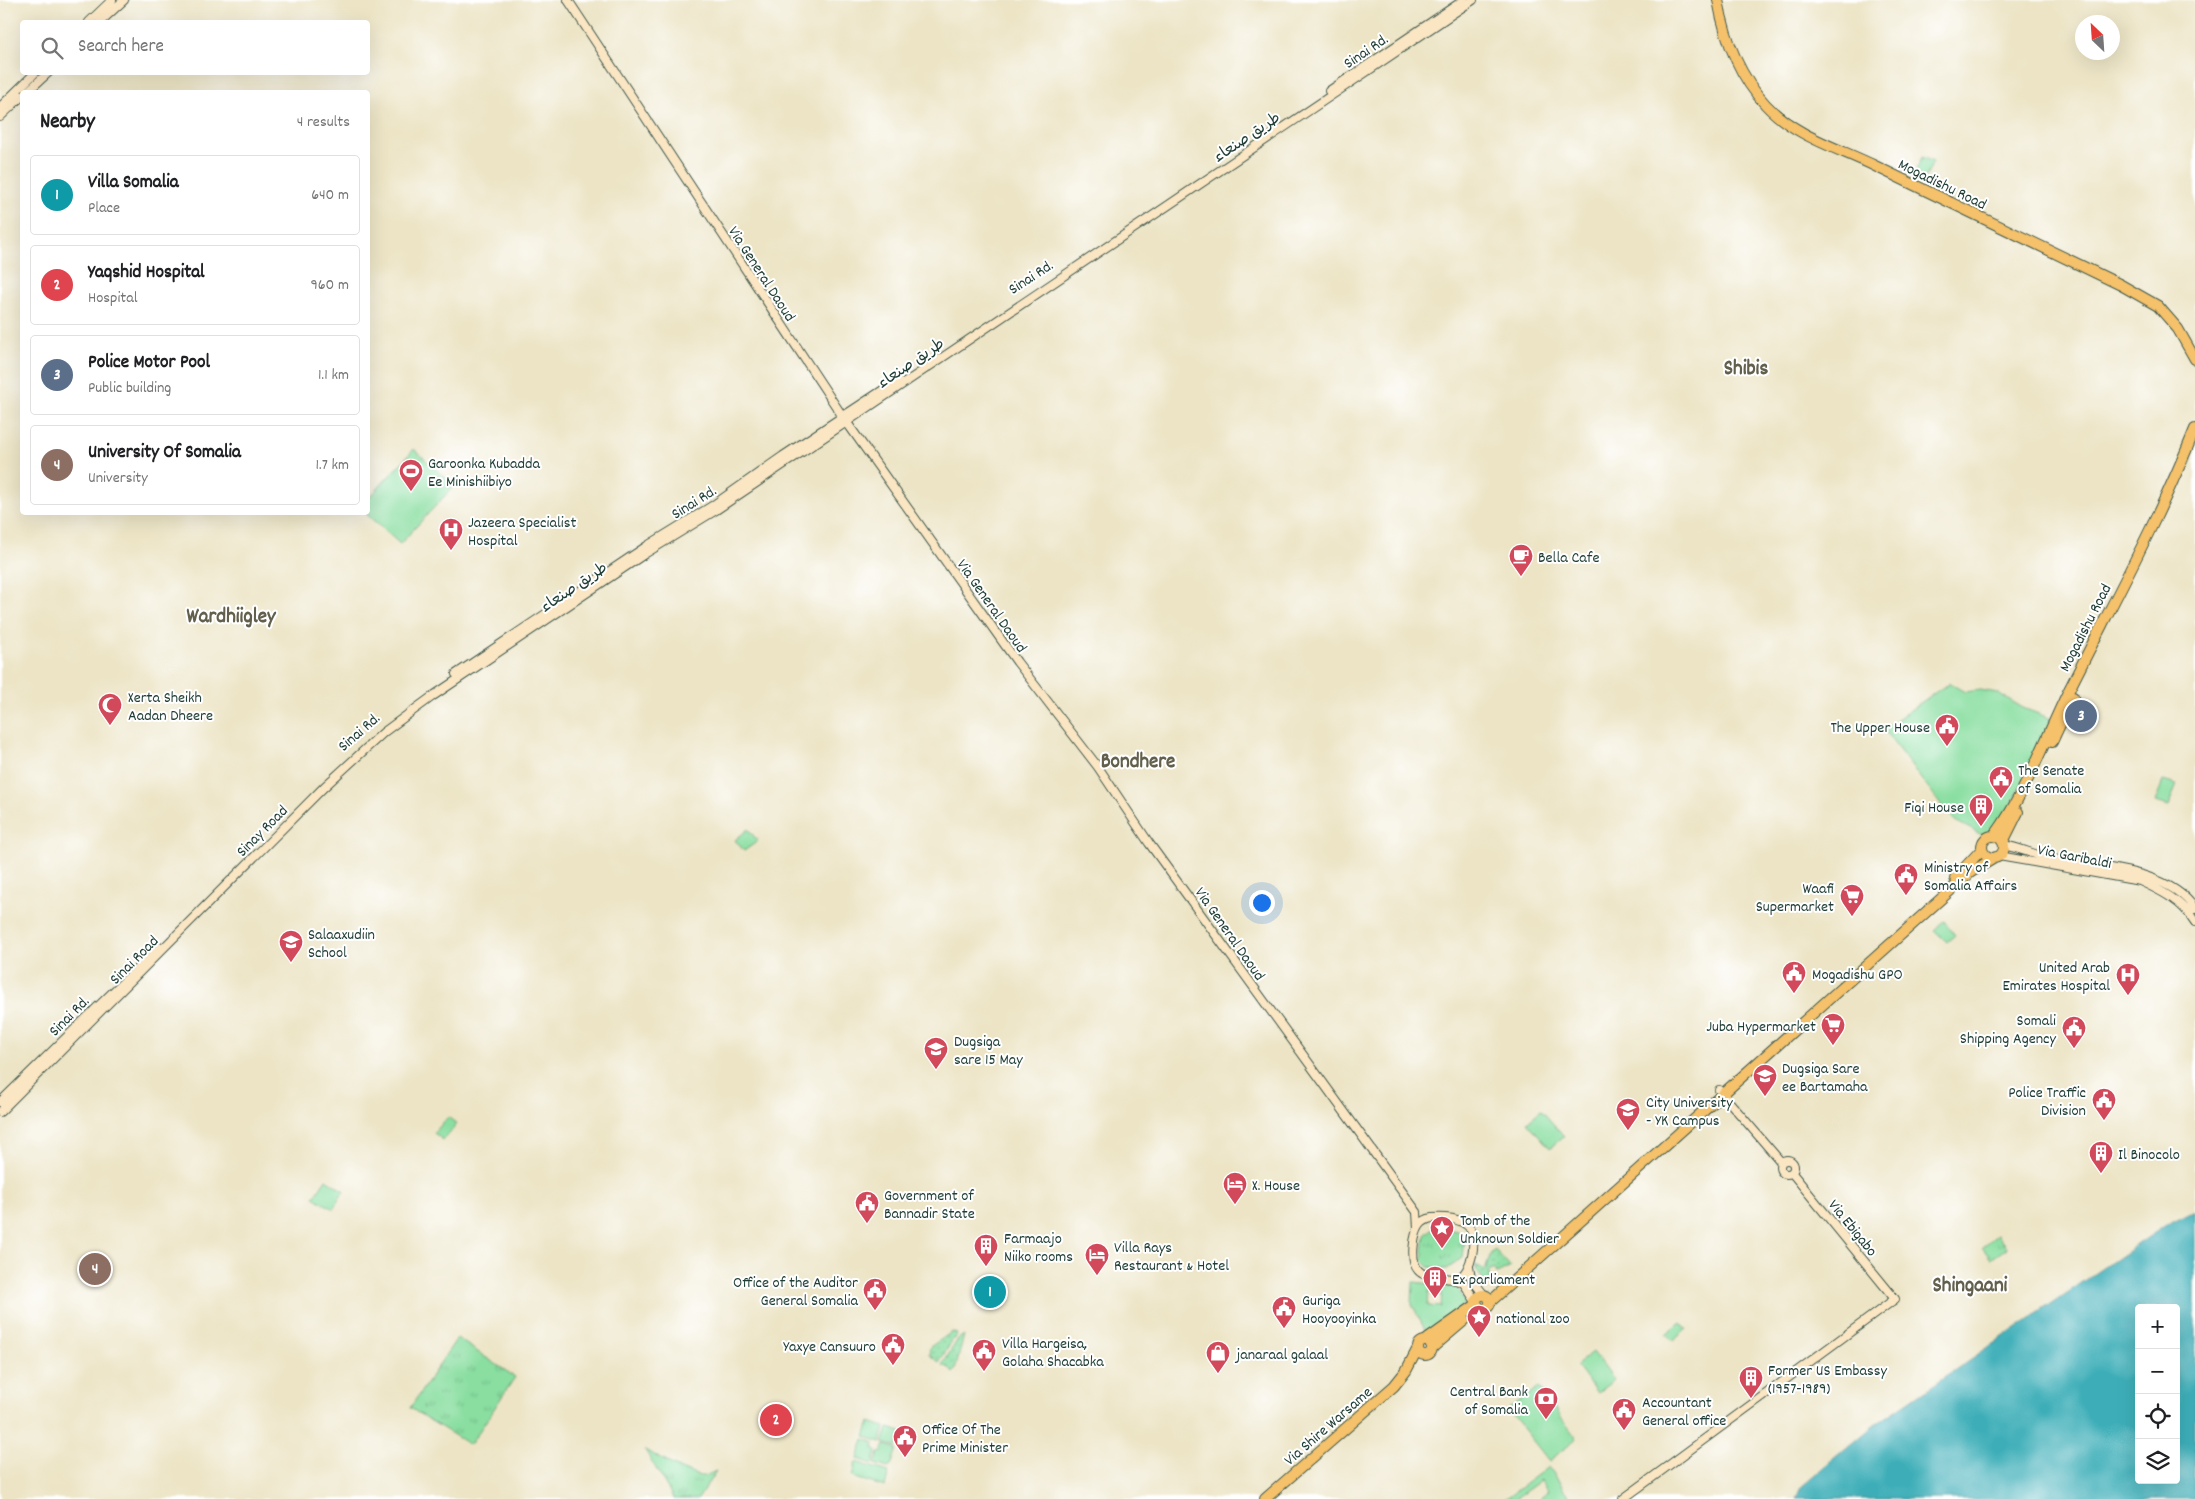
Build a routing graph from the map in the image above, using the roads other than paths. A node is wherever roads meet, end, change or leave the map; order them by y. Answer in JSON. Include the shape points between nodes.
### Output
{"nodes":[{"id":1,"x":112,"y":0,"type":"edge"},
{"id":2,"x":124,"y":0,"type":"edge"},
{"id":3,"x":568,"y":0,"type":"edge"},
{"id":4,"x":1464,"y":0,"type":"edge"},
{"id":5,"x":1473,"y":0,"type":"edge"},
{"id":6,"x":1718,"y":0,"type":"edge"},
{"id":7,"x":91,"y":20,"type":"edge"},
{"id":8,"x":102,"y":20,"type":"edge"},
{"id":9,"x":33,"y":75,"type":"edge"},
{"id":10,"x":46,"y":75,"type":"edge"},
{"id":11,"x":28,"y":90,"type":"edge"},
{"id":12,"x":20,"y":98,"type":"edge"},
{"id":13,"x":0,"y":107,"type":"edge"},
{"id":14,"x":0,"y":117,"type":"edge"},
{"id":15,"x":2195,"y":359,"type":"edge"},
{"id":16,"x":844,"y":419,"type":"junction"},
{"id":17,"x":2195,"y":430,"type":"edge"},
{"id":18,"x":2195,"y":446,"type":"edge"},
{"id":19,"x":2111,"y":615,"type":"junction"},
{"id":20,"x":518,"y":636,"type":"junction"},
{"id":21,"x":364,"y":749,"type":"joint"},
{"id":22,"x":286,"y":822,"type":"junction"},
{"id":23,"x":2001,"y":841,"type":"junction"},
{"id":24,"x":1982,"y":849,"type":"junction"},
{"id":25,"x":1998,"y":857,"type":"junction"},
{"id":26,"x":2146,"y":880,"type":"junction"},
{"id":27,"x":2195,"y":909,"type":"edge"},
{"id":28,"x":2195,"y":922,"type":"edge"},
{"id":29,"x":180,"y":932,"type":"joint"},
{"id":30,"x":1721,"y":1092,"type":"junction"},
{"id":31,"x":0,"y":1102,"type":"edge"},
{"id":32,"x":0,"y":1112,"type":"edge"},
{"id":33,"x":1417,"y":1212,"type":"junction"},
{"id":34,"x":1436,"y":1217,"type":"junction"},
{"id":35,"x":1418,"y":1228,"type":"junction"},
{"id":36,"x":1469,"y":1266,"type":"junction"},
{"id":37,"x":1449,"y":1279,"type":"junction"},
{"id":38,"x":1482,"y":1301,"type":"junction"},
{"id":39,"x":1265,"y":1499,"type":"edge"},
{"id":40,"x":1624,"y":1499,"type":"edge"}],
"edges":[{"from":1,"to":7,"type":"main road"},
{"from":2,"to":8,"type":"main road"},
{"from":3,"to":16,"type":"main road","name":"Via General Daoud"},
{"from":4,"to":16,"type":"main road","name":"Sinai Rd."},
{"from":5,"to":16,"type":"main road","name":"طريق صنعاء"},
{"from":6,"to":15,"type":"highway","name":"Mogadishu Road","via":[[1729,45],[1740,69],[1767,106],[1786,122],[2158,306],[2178,329]]},
{"from":9,"to":13,"type":"main road"},
{"from":10,"to":11,"type":"main road"},
{"from":12,"to":14,"type":"main road"},
{"from":16,"to":20,"type":"main road","name":"طريق صنعاء","via":[[716,510]]},
{"from":16,"to":33,"type":"main road","name":"Via General Daoud"},
{"from":17,"to":19,"type":"highway","name":"Mogadishu Road"},
{"from":18,"to":19,"type":"highway","name":"Mogadishu Road"},
{"from":19,"to":23,"type":"highway","name":"Mogadishu Road"},
{"from":20,"to":21,"type":"main road","name":"طريق صنعاء","via":[[400,719]]},
{"from":20,"to":22,"type":"main road","name":"Sinai Rd.","via":[[380,728],[320,784]]},
{"from":21,"to":22,"type":"main road","name":"Sinay Road"},
{"from":22,"to":29,"type":"main road","name":"Sinay Road"},
{"from":22,"to":31,"type":"main road","name":"Sinai Rd."},
{"from":23,"to":24,"type":"highway","via":[[1989,836],[1984,840]]},
{"from":23,"to":25,"type":"highway","via":[[2003,851]]},
{"from":23,"to":26,"type":"main road","name":"Via Garibaldi","via":[[2044,856],[2130,872]]},
{"from":24,"to":25,"type":"highway","via":[[1986,855]]},
{"from":24,"to":30,"type":"highway","via":[[1931,900]]},
{"from":25,"to":26,"type":"main road","name":"Via Garibaldi"},
{"from":25,"to":30,"type":"highway","via":[[1971,872]]},
{"from":26,"to":27,"type":"main road","via":[[2178,891]]},
{"from":26,"to":28,"type":"main road","via":[[2177,900]]},
{"from":29,"to":32,"type":"main road","name":"Sinai Road"},
{"from":30,"to":38,"type":"highway"},
{"from":30,"to":40,"type":"main road","name":"Via Ebigabo","via":[[1781,1162],[1792,1162],[1792,1173],[1895,1299]]},
{"from":33,"to":34,"type":"main road"},
{"from":33,"to":35,"type":"main road"},
{"from":34,"to":35,"type":"main road","via":[[1426,1220]]},
{"from":34,"to":36,"type":"main road","via":[[1461,1221],[1470,1228],[1473,1239]]},
{"from":35,"to":37,"type":"main road","via":[[1413,1255],[1416,1267],[1425,1275]]},
{"from":36,"to":37,"type":"main road","via":[[1461,1276]]},
{"from":36,"to":38,"type":"main road"},
{"from":37,"to":38,"type":"main road","via":[[1463,1282]]},
{"from":38,"to":39,"type":"highway","name":"Via Shire Warsame","via":[[1426,1348],[1394,1386]]}]}
